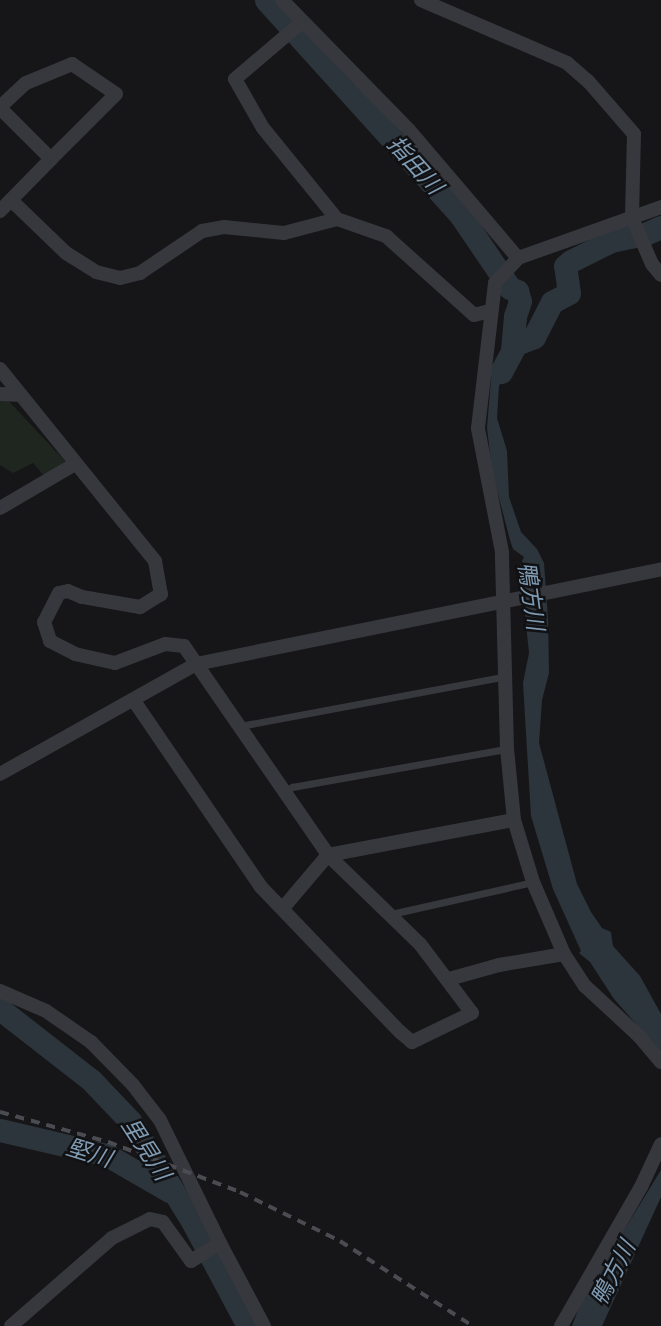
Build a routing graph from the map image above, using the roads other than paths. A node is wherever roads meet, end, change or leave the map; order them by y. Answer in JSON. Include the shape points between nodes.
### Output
{"nodes":[{"id":1,"x":282,"y":0,"type":"edge"},
{"id":2,"x":421,"y":0,"type":"edge"},
{"id":3,"x":302,"y":22,"type":"junction"},
{"id":4,"x":0,"y":108,"type":"edge"},
{"id":5,"x":51,"y":159,"type":"junction"},
{"id":6,"x":11,"y":200,"type":"junction"},
{"id":7,"x":661,"y":207,"type":"edge"},
{"id":8,"x":0,"y":211,"type":"edge"},
{"id":9,"x":337,"y":219,"type":"junction"},
{"id":10,"x":634,"y":223,"type":"junction"},
{"id":11,"x":516,"y":261,"type":"junction"},
{"id":12,"x":657,"y":269,"type":"edge"},
{"id":13,"x":490,"y":312,"type":"junction"},
{"id":14,"x":0,"y":369,"type":"edge"},
{"id":15,"x":0,"y":394,"type":"edge"},
{"id":16,"x":21,"y":394,"type":"junction"},
{"id":17,"x":75,"y":464,"type":"junction"},
{"id":18,"x":0,"y":508,"type":"edge"},
{"id":19,"x":661,"y":569,"type":"edge"},
{"id":20,"x":509,"y":599,"type":"junction"},
{"id":21,"x":196,"y":664,"type":"junction"},
{"id":22,"x":507,"y":676,"type":"junction"},
{"id":23,"x":134,"y":701,"type":"junction"},
{"id":24,"x":239,"y":726,"type":"junction"},
{"id":25,"x":507,"y":749,"type":"junction"},
{"id":26,"x":0,"y":774,"type":"edge"},
{"id":27,"x":285,"y":792,"type":"junction"},
{"id":28,"x":514,"y":820,"type":"junction"},
{"id":29,"x":328,"y":855,"type":"junction"},
{"id":30,"x":533,"y":882,"type":"junction"},
{"id":31,"x":283,"y":908,"type":"junction"},
{"id":32,"x":390,"y":915,"type":"junction"},
{"id":33,"x":564,"y":954,"type":"junction"},
{"id":34,"x":449,"y":979,"type":"junction"},
{"id":35,"x":0,"y":991,"type":"edge"},
{"id":36,"x":661,"y":1062,"type":"edge"},
{"id":37,"x":661,"y":1144,"type":"edge"},
{"id":38,"x":658,"y":1162,"type":"edge"},
{"id":39,"x":220,"y":1243,"type":"junction"},
{"id":40,"x":11,"y":1326,"type":"edge"},
{"id":41,"x":264,"y":1326,"type":"edge"},
{"id":42,"x":561,"y":1326,"type":"edge"}],
"edges":[{"from":1,"to":3,"type":"street"},
{"from":2,"to":10,"type":"street","via":[[567,63],[588,80],[634,134]]},
{"from":3,"to":9,"type":"street","via":[[235,79],[263,128]]},
{"from":3,"to":11,"type":"street","via":[[410,130]]},
{"from":4,"to":5,"type":"street"},
{"from":4,"to":5,"type":"street","via":[[26,83],[72,64],[116,94]]},
{"from":5,"to":6,"type":"street"},
{"from":6,"to":8,"type":"street"},
{"from":6,"to":9,"type":"street","via":[[66,253],[96,272],[120,278],[140,273],[202,231],[225,227],[284,233]]},
{"from":7,"to":10,"type":"street"},
{"from":9,"to":13,"type":"street","via":[[386,236],[474,315]]},
{"from":10,"to":11,"type":"street"},
{"from":10,"to":12,"type":"street"},
{"from":11,"to":13,"type":"street","via":[[495,283]]},
{"from":13,"to":20,"type":"street","via":[[478,428]]},
{"from":14,"to":16,"type":"street"},
{"from":15,"to":16,"type":"street"},
{"from":16,"to":17,"type":"street"},
{"from":17,"to":18,"type":"street"},
{"from":17,"to":21,"type":"street","via":[[155,561],[162,594],[140,607],[68,591],[59,593],[44,622],[50,641],[75,654],[115,663],[165,644],[184,646]]},
{"from":19,"to":20,"type":"street"},
{"from":20,"to":21,"type":"street"},
{"from":20,"to":22,"type":"street"},
{"from":21,"to":23,"type":"street"},
{"from":21,"to":24,"type":"street"},
{"from":22,"to":24,"type":"lane"},
{"from":22,"to":25,"type":"street"},
{"from":23,"to":26,"type":"street"},
{"from":23,"to":31,"type":"street","via":[[261,887]]},
{"from":24,"to":27,"type":"street"},
{"from":25,"to":27,"type":"lane"},
{"from":25,"to":28,"type":"street"},
{"from":27,"to":29,"type":"street"},
{"from":28,"to":29,"type":"street"},
{"from":28,"to":30,"type":"street"},
{"from":29,"to":31,"type":"street"},
{"from":29,"to":32,"type":"street"},
{"from":30,"to":32,"type":"lane"},
{"from":30,"to":33,"type":"street"},
{"from":31,"to":34,"type":"street","via":[[412,1042],[472,1013]]},
{"from":32,"to":34,"type":"street"},
{"from":33,"to":34,"type":"street"},
{"from":33,"to":36,"type":"street","via":[[585,986]]},
{"from":35,"to":39,"type":"street","via":[[46,1011],[91,1042],[133,1085],[160,1120]]},
{"from":37,"to":38,"type":"street"},
{"from":38,"to":42,"type":"street"},
{"from":39,"to":40,"type":"street","via":[[191,1261],[163,1222],[150,1219],[112,1238]]},
{"from":39,"to":41,"type":"street"}]}
